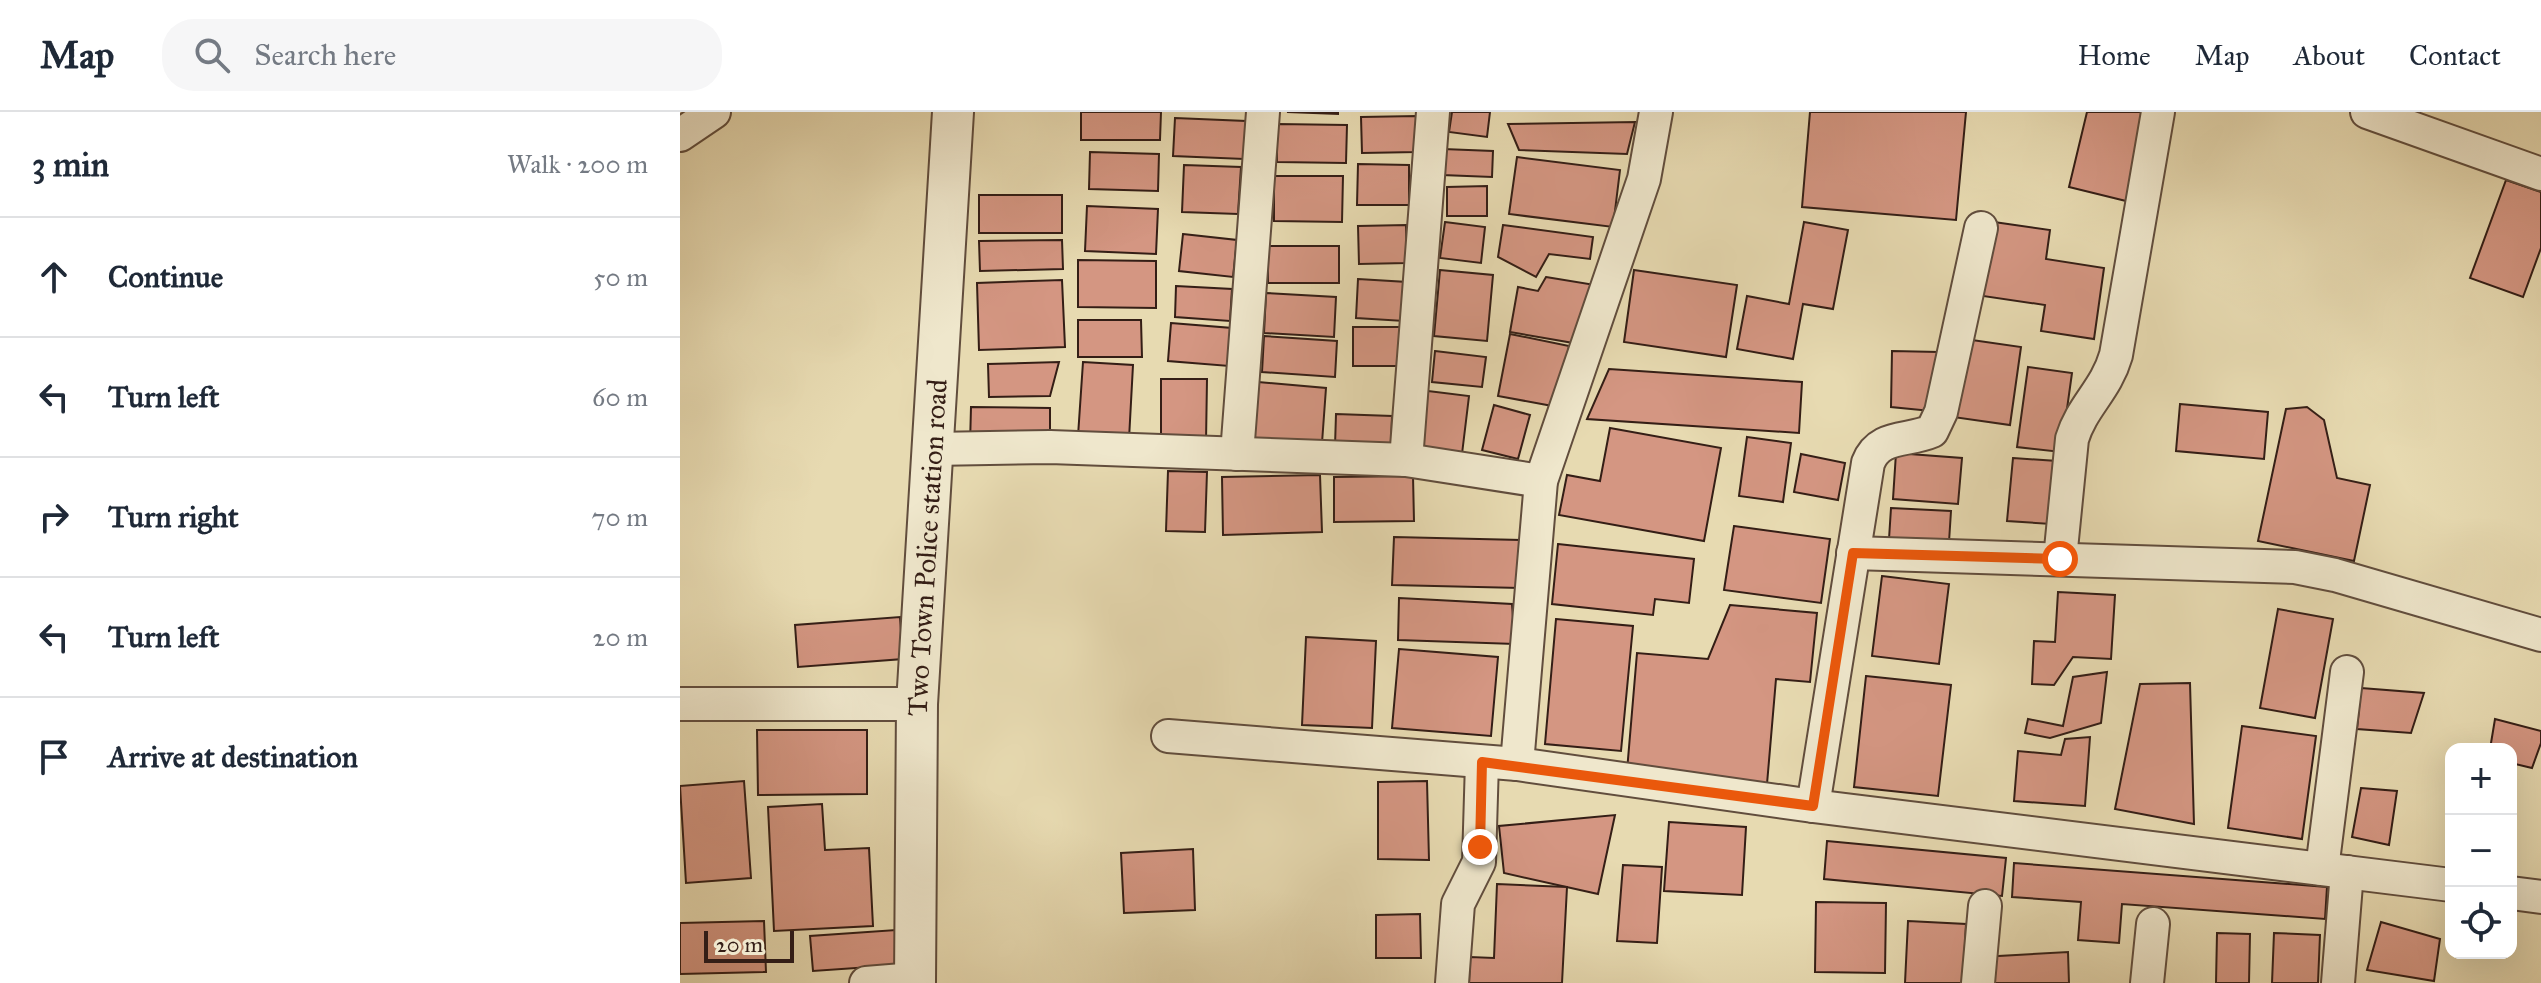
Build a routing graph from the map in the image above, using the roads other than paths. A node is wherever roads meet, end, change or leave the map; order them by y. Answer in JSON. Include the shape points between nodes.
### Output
{"nodes":[{"id":1,"x":714,"y":112,"type":"edge"},
{"id":2,"x":953,"y":112,"type":"edge"},
{"id":3,"x":1263,"y":112,"type":"edge"},
{"id":4,"x":1433,"y":112,"type":"edge"},
{"id":5,"x":1656,"y":112,"type":"edge"},
{"id":6,"x":2158,"y":112,"type":"edge"},
{"id":7,"x":2367,"y":112,"type":"edge"},
{"id":8,"x":680,"y":135,"type":"edge"},
{"id":9,"x":2541,"y":174,"type":"edge"},
{"id":10,"x":1981,"y":228,"type":"dead end"},
{"id":11,"x":932,"y":449,"type":"junction"},
{"id":12,"x":1237,"y":454,"type":"junction"},
{"id":13,"x":1406,"y":460,"type":"junction"},
{"id":14,"x":1541,"y":481,"type":"junction"},
{"id":15,"x":1853,"y":553,"type":"junction"},
{"id":16,"x":2060,"y":559,"type":"junction"},
{"id":17,"x":2541,"y":635,"type":"edge"},
{"id":18,"x":2347,"y":672,"type":"dead end"},
{"id":19,"x":680,"y":704,"type":"edge"},
{"id":20,"x":917,"y":704,"type":"junction"},
{"id":21,"x":1168,"y":736,"type":"dead end"},
{"id":22,"x":1482,"y":762,"type":"junction"},
{"id":23,"x":1517,"y":764,"type":"junction"},
{"id":24,"x":1813,"y":806,"type":"junction"},
{"id":25,"x":2334,"y":871,"type":"junction"},
{"id":26,"x":2445,"y":884,"type":"edge"},
{"id":27,"x":2517,"y":894,"type":"edge"},
{"id":28,"x":2541,"y":897,"type":"edge"},
{"id":29,"x":1985,"y":906,"type":"dead end"},
{"id":30,"x":2153,"y":924,"type":"dead end"},
{"id":31,"x":915,"y":981,"type":"edge"},
{"id":32,"x":866,"y":983,"type":"edge"},
{"id":33,"x":1452,"y":983,"type":"edge"},
{"id":34,"x":1978,"y":983,"type":"edge"},
{"id":35,"x":2147,"y":983,"type":"edge"},
{"id":36,"x":2338,"y":983,"type":"edge"}],
"edges":[{"from":1,"to":8,"type":"street"},
{"from":2,"to":11,"type":"street","name":"Two Town Police station road"},
{"from":3,"to":12,"type":"street"},
{"from":4,"to":13,"type":"street"},
{"from":5,"to":14,"type":"street","via":[[1644,179]]},
{"from":6,"to":16,"type":"street","via":[[2116,355],[2102,392],[2077,422],[2072,439]]},
{"from":7,"to":9,"type":"street"},
{"from":10,"to":15,"type":"street","via":[[1941,412],[1932,431],[1873,449]]},
{"from":11,"to":12,"type":"street"},
{"from":11,"to":20,"type":"street","name":"Two Town Police station road"},
{"from":12,"to":13,"type":"street"},
{"from":13,"to":14,"type":"street"},
{"from":14,"to":23,"type":"street"},
{"from":15,"to":16,"type":"street"},
{"from":15,"to":24,"type":"street"},
{"from":16,"to":17,"type":"street","via":[[2295,567]]},
{"from":18,"to":25,"type":"street"},
{"from":19,"to":20,"type":"street"},
{"from":20,"to":31,"type":"street","name":"Two Town Police station road"},
{"from":21,"to":22,"type":"street"},
{"from":22,"to":23,"type":"street"},
{"from":22,"to":33,"type":"street","via":[[1479,862],[1458,904]]},
{"from":23,"to":24,"type":"street"},
{"from":24,"to":25,"type":"street"},
{"from":25,"to":26,"type":"street"},
{"from":25,"to":36,"type":"street"},
{"from":27,"to":28,"type":"street"},
{"from":29,"to":34,"type":"street"},
{"from":30,"to":35,"type":"street"},
{"from":31,"to":32,"type":"street"}]}
